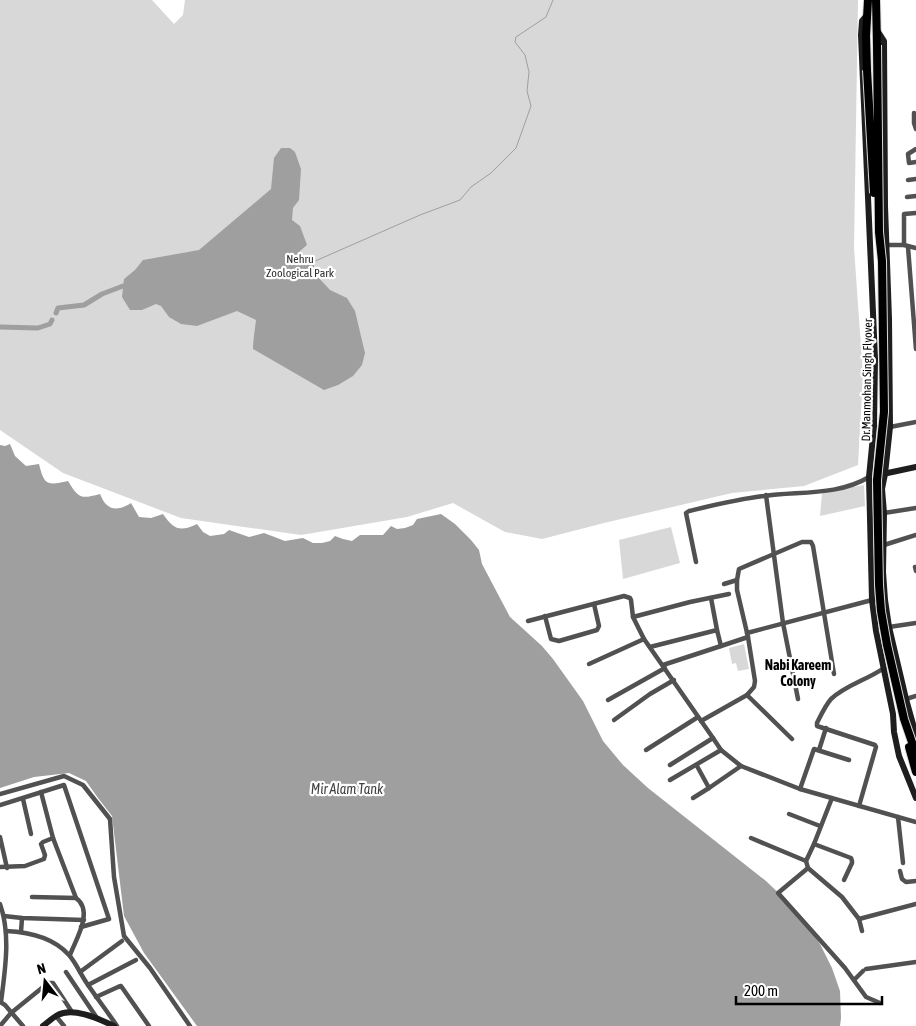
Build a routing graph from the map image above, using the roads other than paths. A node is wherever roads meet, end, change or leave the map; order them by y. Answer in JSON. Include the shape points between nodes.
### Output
{"nodes":[{"id":1,"x":868,"y":0,"type":"edge"},
{"id":2,"x":876,"y":0,"type":"edge"},
{"id":3,"x":867,"y":14,"type":"junction"},
{"id":4,"x":876,"y":29,"type":"junction"},
{"id":5,"x":914,"y":113,"type":"dead end"},
{"id":6,"x":916,"y":129,"type":"edge"},
{"id":7,"x":916,"y":149,"type":"edge"},
{"id":8,"x":916,"y":162,"type":"edge"},
{"id":9,"x":916,"y":179,"type":"edge"},
{"id":10,"x":908,"y":180,"type":"dead end"},
{"id":11,"x":916,"y":196,"type":"edge"},
{"id":12,"x":907,"y":197,"type":"dead end"},
{"id":13,"x":884,"y":206,"type":"junction"},
{"id":14,"x":868,"y":209,"type":"junction"},
{"id":15,"x":916,"y":212,"type":"edge"},
{"id":16,"x":886,"y":245,"type":"junction"},
{"id":17,"x":906,"y":246,"type":"junction"},
{"id":18,"x":916,"y":248,"type":"edge"},
{"id":19,"x":913,"y":284,"type":"edge"},
{"id":20,"x":914,"y":313,"type":"edge"},
{"id":21,"x":915,"y":336,"type":"edge"},
{"id":22,"x":916,"y":349,"type":"edge"},
{"id":23,"x":916,"y":422,"type":"edge"},
{"id":24,"x":874,"y":426,"type":"junction"},
{"id":25,"x":890,"y":426,"type":"junction"},
{"id":26,"x":916,"y":467,"type":"edge"},
{"id":27,"x":885,"y":474,"type":"junction"},
{"id":28,"x":869,"y":477,"type":"junction"},
{"id":29,"x":766,"y":495,"type":"junction"},
{"id":30,"x":916,"y":508,"type":"edge"},
{"id":31,"x":884,"y":513,"type":"junction"},
{"id":32,"x":916,"y":535,"type":"edge"},
{"id":33,"x":884,"y":545,"type":"junction"},
{"id":34,"x":774,"y":554,"type":"junction"},
{"id":35,"x":696,"y":562,"type":"dead end"},
{"id":36,"x":916,"y":567,"type":"edge"},
{"id":37,"x":916,"y":571,"type":"edge"},
{"id":38,"x":737,"y":580,"type":"junction"},
{"id":39,"x":724,"y":584,"type":"dead end"},
{"id":40,"x":729,"y":594,"type":"dead end"},
{"id":41,"x":711,"y":598,"type":"junction"},
{"id":42,"x":872,"y":600,"type":"junction"},
{"id":43,"x":885,"y":600,"type":"junction"},
{"id":44,"x":594,"y":604,"type":"junction"},
{"id":45,"x":824,"y":612,"type":"junction"},
{"id":46,"x":545,"y":616,"type":"junction"},
{"id":47,"x":633,"y":617,"type":"junction"},
{"id":48,"x":528,"y":621,"type":"dead end"},
{"id":49,"x":783,"y":623,"type":"junction"},
{"id":50,"x":916,"y":623,"type":"edge"},
{"id":51,"x":889,"y":627,"type":"junction"},
{"id":52,"x":717,"y":630,"type":"junction"},
{"id":53,"x":748,"y":635,"type":"junction"},
{"id":54,"x":644,"y":639,"type":"junction"},
{"id":55,"x":721,"y":646,"type":"junction"},
{"id":56,"x":650,"y":647,"type":"junction"},
{"id":57,"x":589,"y":664,"type":"dead end"},
{"id":58,"x":664,"y":667,"type":"junction"},
{"id":59,"x":884,"y":668,"type":"junction"},
{"id":60,"x":834,"y":674,"type":"dead end"},
{"id":61,"x":674,"y":680,"type":"junction"},
{"id":62,"x":747,"y":695,"type":"junction"},
{"id":63,"x":916,"y":696,"type":"edge"},
{"id":64,"x":798,"y":699,"type":"dead end"},
{"id":65,"x":906,"y":699,"type":"junction"},
{"id":66,"x":608,"y":700,"type":"dead end"},
{"id":67,"x":700,"y":719,"type":"junction"},
{"id":68,"x":614,"y":720,"type":"dead end"},
{"id":69,"x":826,"y":728,"type":"junction"},
{"id":70,"x":916,"y":735,"type":"edge"},
{"id":71,"x":713,"y":738,"type":"junction"},
{"id":72,"x":792,"y":739,"type":"dead end"},
{"id":73,"x":646,"y":750,"type":"dead end"},
{"id":74,"x":721,"y":750,"type":"junction"},
{"id":75,"x":819,"y":750,"type":"junction"},
{"id":76,"x":916,"y":754,"type":"edge"},
{"id":77,"x":849,"y":760,"type":"dead end"},
{"id":78,"x":670,"y":766,"type":"dead end"},
{"id":79,"x":697,"y":766,"type":"junction"},
{"id":80,"x":741,"y":766,"type":"junction"},
{"id":81,"x":916,"y":772,"type":"edge"},
{"id":82,"x":670,"y":780,"type":"dead end"},
{"id":83,"x":710,"y":788,"type":"junction"},
{"id":84,"x":800,"y":789,"type":"junction"},
{"id":85,"x":41,"y":792,"type":"junction"},
{"id":86,"x":0,"y":794,"type":"edge"},
{"id":87,"x":694,"y":798,"type":"dead end"},
{"id":88,"x":832,"y":798,"type":"junction"},
{"id":89,"x":916,"y":798,"type":"edge"},
{"id":90,"x":23,"y":799,"type":"junction"},
{"id":91,"x":0,"y":806,"type":"edge"},
{"id":92,"x":859,"y":806,"type":"junction"},
{"id":93,"x":789,"y":814,"type":"dead end"},
{"id":94,"x":898,"y":817,"type":"junction"},
{"id":95,"x":916,"y":822,"type":"edge"},
{"id":96,"x":820,"y":826,"type":"junction"},
{"id":97,"x":31,"y":834,"type":"dead end"},
{"id":98,"x":0,"y":837,"type":"edge"},
{"id":99,"x":53,"y":838,"type":"junction"},
{"id":100,"x":751,"y":838,"type":"dead end"},
{"id":101,"x":814,"y":844,"type":"junction"},
{"id":102,"x":806,"y":861,"type":"junction"},
{"id":103,"x":903,"y":864,"type":"dead end"},
{"id":104,"x":0,"y":867,"type":"edge"},
{"id":105,"x":7,"y":868,"type":"junction"},
{"id":106,"x":808,"y":868,"type":"junction"},
{"id":107,"x":900,"y":871,"type":"dead end"},
{"id":108,"x":844,"y":880,"type":"dead end"},
{"id":109,"x":916,"y":881,"type":"edge"},
{"id":110,"x":32,"y":897,"type":"dead end"},
{"id":111,"x":76,"y":898,"type":"junction"},
{"id":112,"x":916,"y":904,"type":"edge"},
{"id":113,"x":1,"y":908,"type":"edge"},
{"id":114,"x":4,"y":916,"type":"junction"},
{"id":115,"x":22,"y":918,"type":"junction"},
{"id":116,"x":860,"y":919,"type":"junction"},
{"id":117,"x":84,"y":920,"type":"junction"},
{"id":118,"x":81,"y":927,"type":"junction"},
{"id":119,"x":6,"y":931,"type":"junction"},
{"id":120,"x":862,"y":931,"type":"dead end"},
{"id":121,"x":21,"y":932,"type":"junction"},
{"id":122,"x":122,"y":941,"type":"dead end"},
{"id":123,"x":70,"y":956,"type":"junction"},
{"id":124,"x":136,"y":960,"type":"dead end"},
{"id":125,"x":916,"y":962,"type":"edge"},
{"id":126,"x":66,"y":972,"type":"dead end"},
{"id":127,"x":80,"y":972,"type":"junction"},
{"id":128,"x":854,"y":980,"type":"junction"},
{"id":129,"x":88,"y":985,"type":"junction"},
{"id":130,"x":96,"y":997,"type":"junction"},
{"id":131,"x":1,"y":1002,"type":"edge"},
{"id":132,"x":880,"y":1003,"type":"dead end"},
{"id":133,"x":72,"y":1012,"type":"junction"},
{"id":134,"x":12,"y":1013,"type":"junction"},
{"id":135,"x":56,"y":1016,"type":"junction"},
{"id":136,"x":97,"y":1018,"type":"junction"},
{"id":137,"x":0,"y":1026,"type":"edge"},
{"id":138,"x":23,"y":1026,"type":"edge"},
{"id":139,"x":43,"y":1026,"type":"edge"},
{"id":140,"x":64,"y":1026,"type":"edge"},
{"id":141,"x":116,"y":1026,"type":"edge"},
{"id":142,"x":149,"y":1026,"type":"edge"},
{"id":143,"x":190,"y":1026,"type":"edge"}],
"edges":[{"from":1,"to":3,"type":"highway","name":"Dr.Manmohan Singh Flyover"},
{"from":2,"to":4,"type":"highway","name":"Dr.Manmohan Singh Flyover"},
{"from":3,"to":14,"type":"main road","via":[[862,21],[861,35]]},
{"from":3,"to":81,"type":"highway","name":"Dr.Manmohan Singh Flyover","bridge":true,"via":[[879,294],[874,585],[878,624],[891,684]]},
{"from":4,"to":13,"type":"main road","via":[[884,41]]},
{"from":4,"to":76,"type":"highway","name":"Dr.Manmohan Singh Flyover","bridge":true,"via":[[884,412],[877,480],[880,611],[904,719]]},
{"from":5,"to":6,"type":"street"},
{"from":7,"to":8,"type":"street","via":[[908,154],[909,163]]},
{"from":9,"to":10,"type":"street"},
{"from":11,"to":12,"type":"street"},
{"from":13,"to":14,"type":"main road"},
{"from":13,"to":16,"type":"main road"},
{"from":14,"to":24,"type":"main road"},
{"from":15,"to":17,"type":"street","via":[[904,214]]},
{"from":16,"to":17,"type":"street"},
{"from":16,"to":25,"type":"main road"},
{"from":17,"to":18,"type":"street"},
{"from":17,"to":19,"type":"street"},
{"from":19,"to":20,"type":"street"},
{"from":20,"to":21,"type":"street"},
{"from":21,"to":22,"type":"street"},
{"from":23,"to":25,"type":"street"},
{"from":24,"to":25,"type":"street"},
{"from":24,"to":28,"type":"main road"},
{"from":25,"to":27,"type":"main road"},
{"from":26,"to":27,"type":"main road"},
{"from":27,"to":28,"type":"main road"},
{"from":27,"to":31,"type":"main road","via":[[882,490]]},
{"from":28,"to":29,"type":"street","via":[[848,486]]},
{"from":28,"to":42,"type":"main road"},
{"from":29,"to":34,"type":"street"},
{"from":29,"to":35,"type":"street","via":[[687,512]]},
{"from":30,"to":31,"type":"street"},
{"from":31,"to":33,"type":"main road"},
{"from":32,"to":33,"type":"street"},
{"from":33,"to":43,"type":"main road"},
{"from":34,"to":38,"type":"street","via":[[738,569]]},
{"from":34,"to":45,"type":"street","via":[[802,542],[811,542]]},
{"from":34,"to":49,"type":"street"},
{"from":36,"to":37,"type":"street"},
{"from":38,"to":39,"type":"street"},
{"from":38,"to":53,"type":"street"},
{"from":40,"to":41,"type":"street"},
{"from":41,"to":47,"type":"street"},
{"from":41,"to":52,"type":"street"},
{"from":42,"to":43,"type":"street"},
{"from":42,"to":45,"type":"street"},
{"from":42,"to":59,"type":"main road"},
{"from":43,"to":51,"type":"main road"},
{"from":44,"to":46,"type":"street"},
{"from":44,"to":46,"type":"street","via":[[600,626],[597,630],[558,640],[552,638]]},
{"from":44,"to":47,"type":"street","via":[[627,596],[631,600]]},
{"from":45,"to":49,"type":"street"},
{"from":45,"to":60,"type":"street"},
{"from":46,"to":48,"type":"street"},
{"from":47,"to":54,"type":"street"},
{"from":49,"to":53,"type":"street"},
{"from":49,"to":64,"type":"street"},
{"from":50,"to":51,"type":"street"},
{"from":51,"to":65,"type":"main road"},
{"from":52,"to":55,"type":"street"},
{"from":52,"to":56,"type":"street"},
{"from":53,"to":55,"type":"street"},
{"from":53,"to":62,"type":"street","via":[[755,681]]},
{"from":54,"to":56,"type":"street"},
{"from":54,"to":57,"type":"street"},
{"from":55,"to":58,"type":"street"},
{"from":56,"to":58,"type":"street"},
{"from":58,"to":61,"type":"street"},
{"from":58,"to":66,"type":"street"},
{"from":59,"to":69,"type":"street","via":[[832,699],[817,723],[817,726]]},
{"from":59,"to":89,"type":"main road","via":[[899,756]]},
{"from":61,"to":67,"type":"street"},
{"from":61,"to":68,"type":"street"},
{"from":62,"to":67,"type":"street"},
{"from":62,"to":72,"type":"street"},
{"from":63,"to":65,"type":"street"},
{"from":65,"to":70,"type":"main road"},
{"from":67,"to":71,"type":"street"},
{"from":67,"to":73,"type":"street"},
{"from":69,"to":75,"type":"street"},
{"from":69,"to":92,"type":"street","via":[[876,747]]},
{"from":71,"to":74,"type":"street"},
{"from":71,"to":78,"type":"street"},
{"from":74,"to":79,"type":"street"},
{"from":74,"to":80,"type":"street"},
{"from":75,"to":77,"type":"street"},
{"from":75,"to":84,"type":"street","via":[[813,750]]},
{"from":79,"to":82,"type":"street"},
{"from":79,"to":83,"type":"street"},
{"from":80,"to":83,"type":"street"},
{"from":80,"to":84,"type":"street"},
{"from":83,"to":87,"type":"street"},
{"from":84,"to":88,"type":"street"},
{"from":85,"to":90,"type":"street"},
{"from":85,"to":99,"type":"street"},
{"from":85,"to":118,"type":"street","via":[[64,786],[108,919]]},
{"from":86,"to":143,"type":"street","via":[[64,776],[83,785],[110,819],[114,877],[124,936]]},
{"from":88,"to":92,"type":"street"},
{"from":88,"to":96,"type":"street"},
{"from":90,"to":91,"type":"street"},
{"from":90,"to":97,"type":"street"},
{"from":92,"to":94,"type":"street"},
{"from":93,"to":96,"type":"street"},
{"from":94,"to":95,"type":"street"},
{"from":94,"to":103,"type":"street"},
{"from":96,"to":101,"type":"street"},
{"from":98,"to":105,"type":"street"},
{"from":99,"to":105,"type":"street","via":[[41,844],[44,859]]},
{"from":99,"to":111,"type":"street"},
{"from":100,"to":102,"type":"street"},
{"from":101,"to":102,"type":"street"},
{"from":101,"to":108,"type":"street","via":[[851,858],[852,864]]},
{"from":102,"to":106,"type":"street"},
{"from":104,"to":105,"type":"street"},
{"from":106,"to":116,"type":"street","via":[[842,897]]},
{"from":106,"to":128,"type":"street","via":[[778,893]]},
{"from":107,"to":109,"type":"street","via":[[906,882]]},
{"from":110,"to":111,"type":"street"},
{"from":111,"to":117,"type":"street","via":[[82,906]]},
{"from":112,"to":116,"type":"street"},
{"from":113,"to":114,"type":"street"},
{"from":114,"to":115,"type":"street"},
{"from":114,"to":119,"type":"street"},
{"from":115,"to":117,"type":"street"},
{"from":115,"to":121,"type":"street"},
{"from":116,"to":120,"type":"street"},
{"from":117,"to":118,"type":"street"},
{"from":118,"to":123,"type":"street"},
{"from":119,"to":121,"type":"street"},
{"from":119,"to":131,"type":"street"},
{"from":121,"to":123,"type":"street","via":[[40,936]]},
{"from":122,"to":127,"type":"street"},
{"from":123,"to":127,"type":"street"},
{"from":124,"to":129,"type":"street"},
{"from":125,"to":128,"type":"street","via":[[864,970]]},
{"from":126,"to":136,"type":"street"},
{"from":127,"to":129,"type":"street"},
{"from":128,"to":132,"type":"street","via":[[866,997]]},
{"from":129,"to":130,"type":"street"},
{"from":130,"to":141,"type":"street"},
{"from":130,"to":142,"type":"street","via":[[121,986]]},
{"from":131,"to":134,"type":"street"},
{"from":133,"to":134,"type":"street","via":[[50,982]]},
{"from":133,"to":135,"type":"main road"},
{"from":133,"to":136,"type":"main road"},
{"from":134,"to":137,"type":"street"},
{"from":134,"to":138,"type":"street"},
{"from":135,"to":139,"type":"main road"},
{"from":135,"to":140,"type":"street"},
{"from":136,"to":141,"type":"main road"}]}
